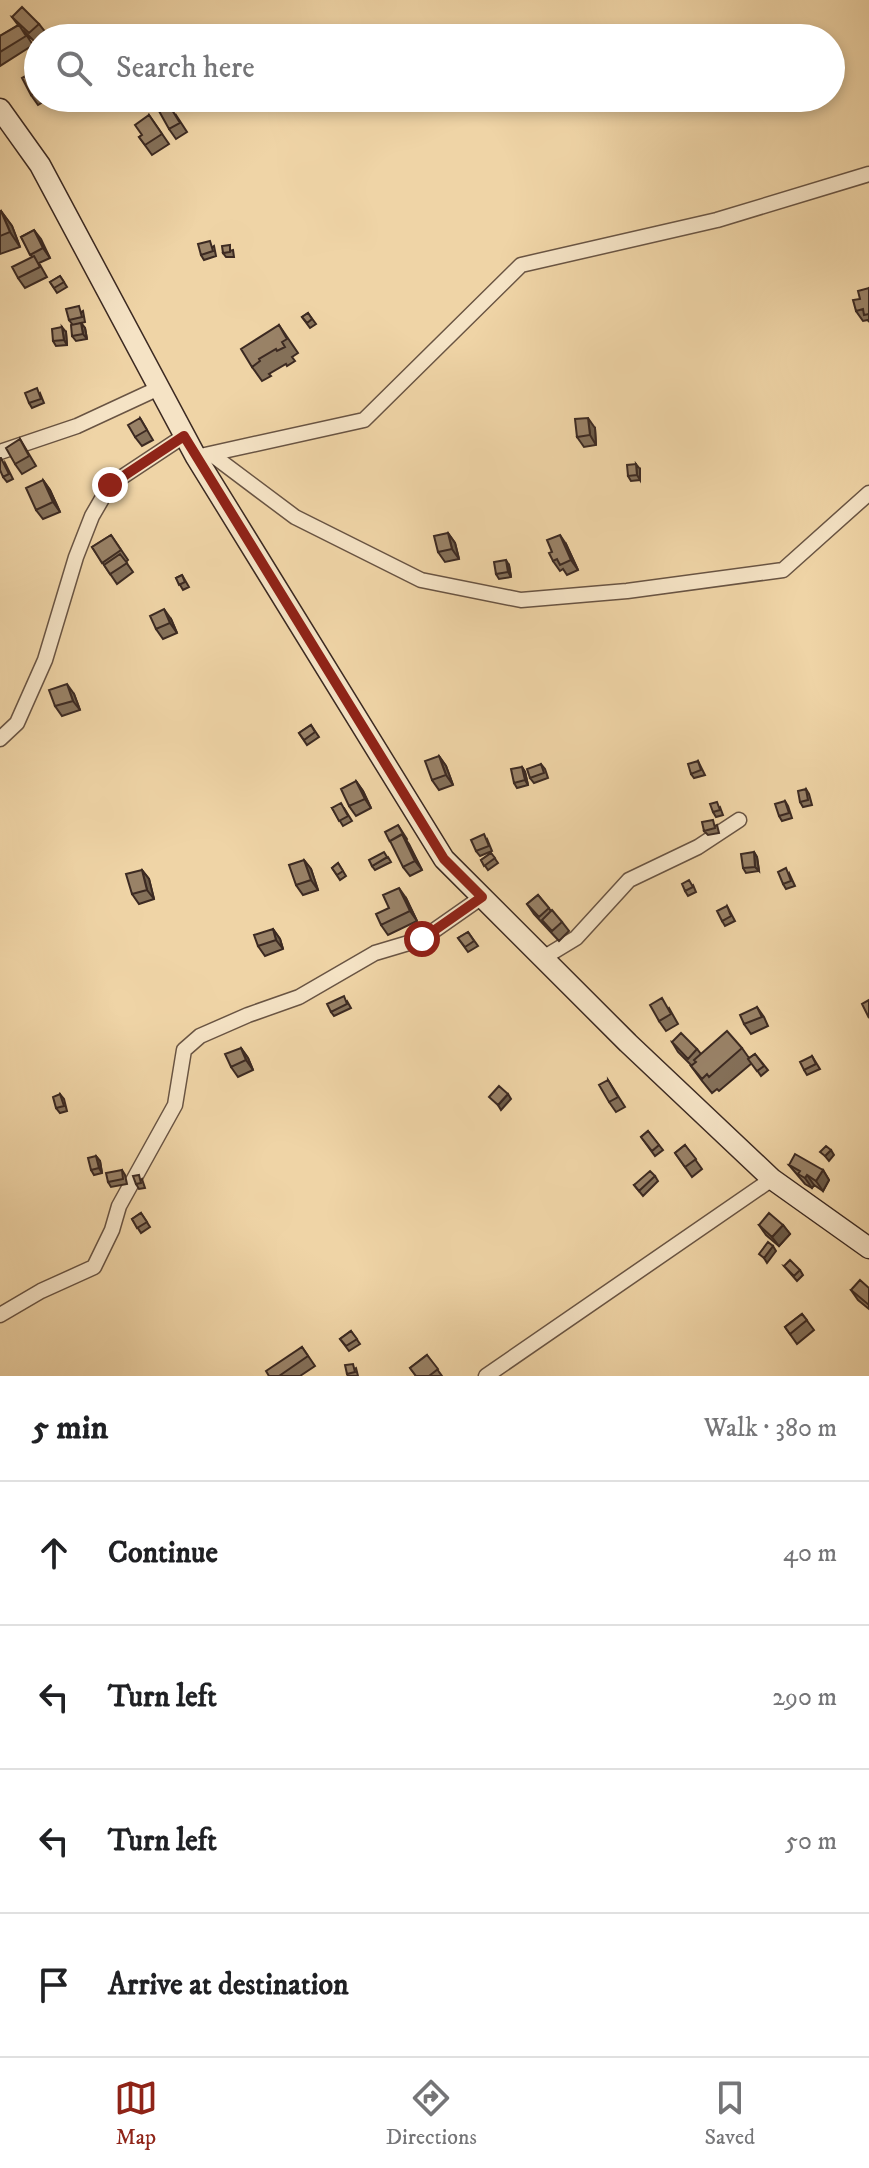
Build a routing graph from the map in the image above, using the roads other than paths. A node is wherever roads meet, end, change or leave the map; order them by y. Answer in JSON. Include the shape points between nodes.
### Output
{"nodes":[{"id":1,"x":0,"y":109,"type":"edge"},
{"id":2,"x":869,"y":174,"type":"edge"},
{"id":3,"x":159,"y":388,"type":"junction"},
{"id":4,"x":184,"y":436,"type":"junction"},
{"id":5,"x":0,"y":452,"type":"edge"},
{"id":6,"x":204,"y":455,"type":"junction"},
{"id":7,"x":869,"y":493,"type":"edge"},
{"id":8,"x":0,"y":739,"type":"edge"},
{"id":9,"x":739,"y":820,"type":"dead end"},
{"id":10,"x":482,"y":897,"type":"junction"},
{"id":11,"x":543,"y":958,"type":"junction"},
{"id":12,"x":772,"y":1179,"type":"junction"},
{"id":13,"x":869,"y":1248,"type":"edge"},
{"id":14,"x":0,"y":1314,"type":"edge"},
{"id":15,"x":486,"y":1376,"type":"edge"}],
"edges":[{"from":1,"to":3,"type":"street","via":[[40,165]]},
{"from":2,"to":6,"type":"street","via":[[717,220],[521,265],[364,420]]},
{"from":3,"to":4,"type":"street"},
{"from":3,"to":5,"type":"street","via":[[77,426]]},
{"from":4,"to":6,"type":"street"},
{"from":4,"to":8,"type":"street","via":[[110,485],[76,557],[45,660],[17,723]]},
{"from":6,"to":7,"type":"street","via":[[295,517],[421,580],[521,600],[783,570]]},
{"from":6,"to":10,"type":"street","via":[[444,859]]},
{"from":9,"to":11,"type":"street","via":[[698,847],[629,880],[576,938]]},
{"from":10,"to":11,"type":"street"},
{"from":10,"to":14,"type":"street","via":[[422,939],[375,953],[299,997],[200,1036],[184,1050],[175,1105],[119,1206],[94,1267]]},
{"from":11,"to":12,"type":"street"},
{"from":12,"to":13,"type":"street"},
{"from":12,"to":15,"type":"street"}]}
